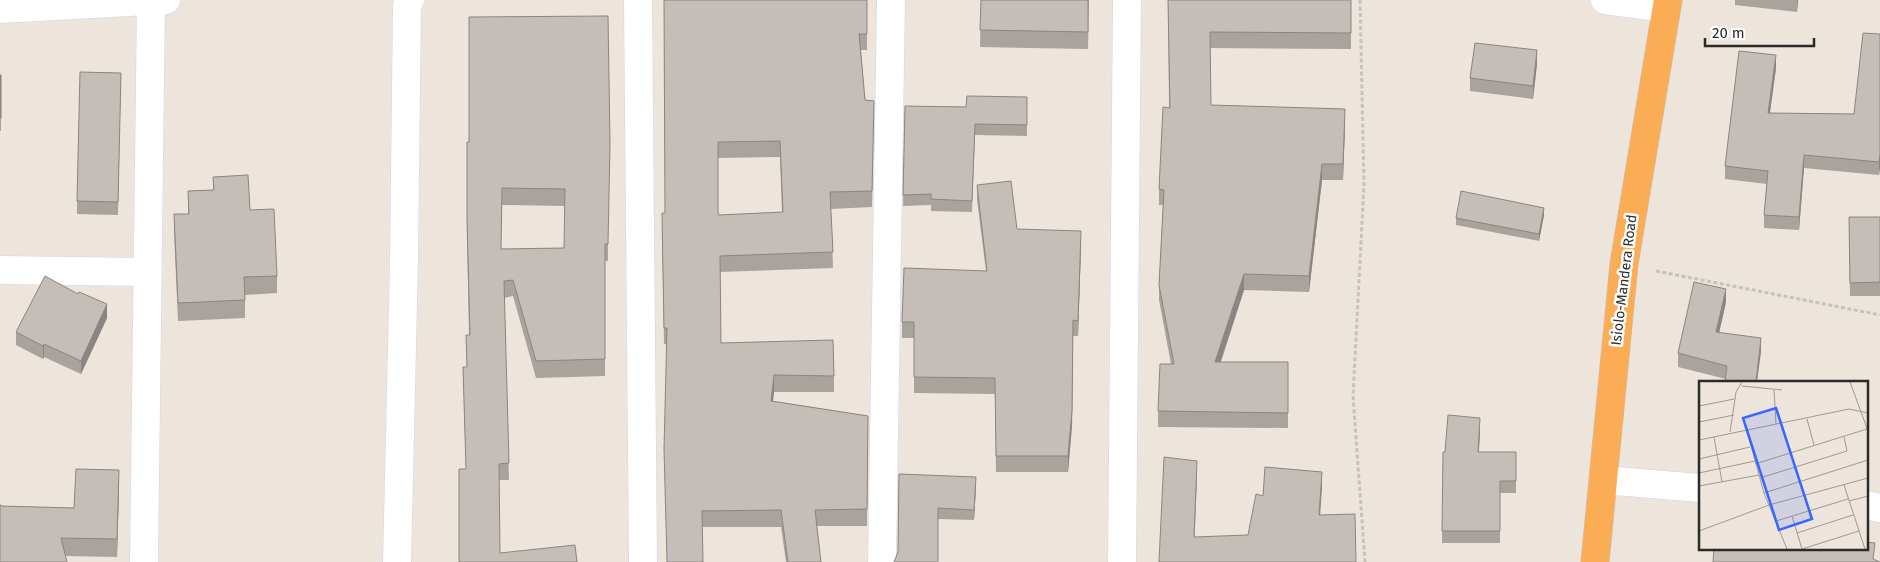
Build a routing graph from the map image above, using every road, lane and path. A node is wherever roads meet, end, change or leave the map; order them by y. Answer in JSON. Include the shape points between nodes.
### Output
{"nodes":[{"id":1,"x":410,"y":0,"type":"edge"},
{"id":2,"x":638,"y":0,"type":"edge"},
{"id":3,"x":891,"y":0,"type":"edge"},
{"id":4,"x":1127,"y":0,"type":"edge"},
{"id":5,"x":1360,"y":0,"type":"edge"},
{"id":6,"x":1605,"y":0,"type":"edge"},
{"id":7,"x":158,"y":1,"type":"edge"},
{"id":8,"x":1667,"y":4,"type":"edge"},
{"id":9,"x":0,"y":9,"type":"edge"},
{"id":10,"x":1624,"y":264,"type":"junction"},
{"id":11,"x":0,"y":270,"type":"edge"},
{"id":12,"x":147,"y":272,"type":"junction"},
{"id":13,"x":1880,"y":315,"type":"edge"},
{"id":14,"x":1603,"y":480,"type":"junction"},
{"id":15,"x":1699,"y":488,"type":"edge"},
{"id":16,"x":144,"y":562,"type":"edge"},
{"id":17,"x":397,"y":562,"type":"edge"},
{"id":18,"x":643,"y":562,"type":"edge"},
{"id":19,"x":882,"y":562,"type":"edge"},
{"id":20,"x":1122,"y":562,"type":"edge"},
{"id":21,"x":1364,"y":562,"type":"edge"},
{"id":22,"x":1595,"y":562,"type":"edge"}],
"edges":[{"from":1,"to":17,"type":"street","via":[[407,5]]},
{"from":2,"to":18,"type":"street"},
{"from":3,"to":19,"type":"street"},
{"from":4,"to":20,"type":"street"},
{"from":5,"to":21,"type":"path","via":[[1364,185],[1353,396]]},
{"from":6,"to":8,"type":"street"},
{"from":7,"to":9,"type":"street"},
{"from":7,"to":12,"type":"street"},
{"from":8,"to":10,"type":"highway","name":"Isiolo-Mandera Road"},
{"from":10,"to":13,"type":"path"},
{"from":10,"to":14,"type":"highway","name":"Isiolo-Mandera Road"},
{"from":11,"to":12,"type":"street"},
{"from":12,"to":16,"type":"street"},
{"from":14,"to":15,"type":"street"},
{"from":14,"to":22,"type":"highway","name":"Isiolo-Mandera Road"}]}
